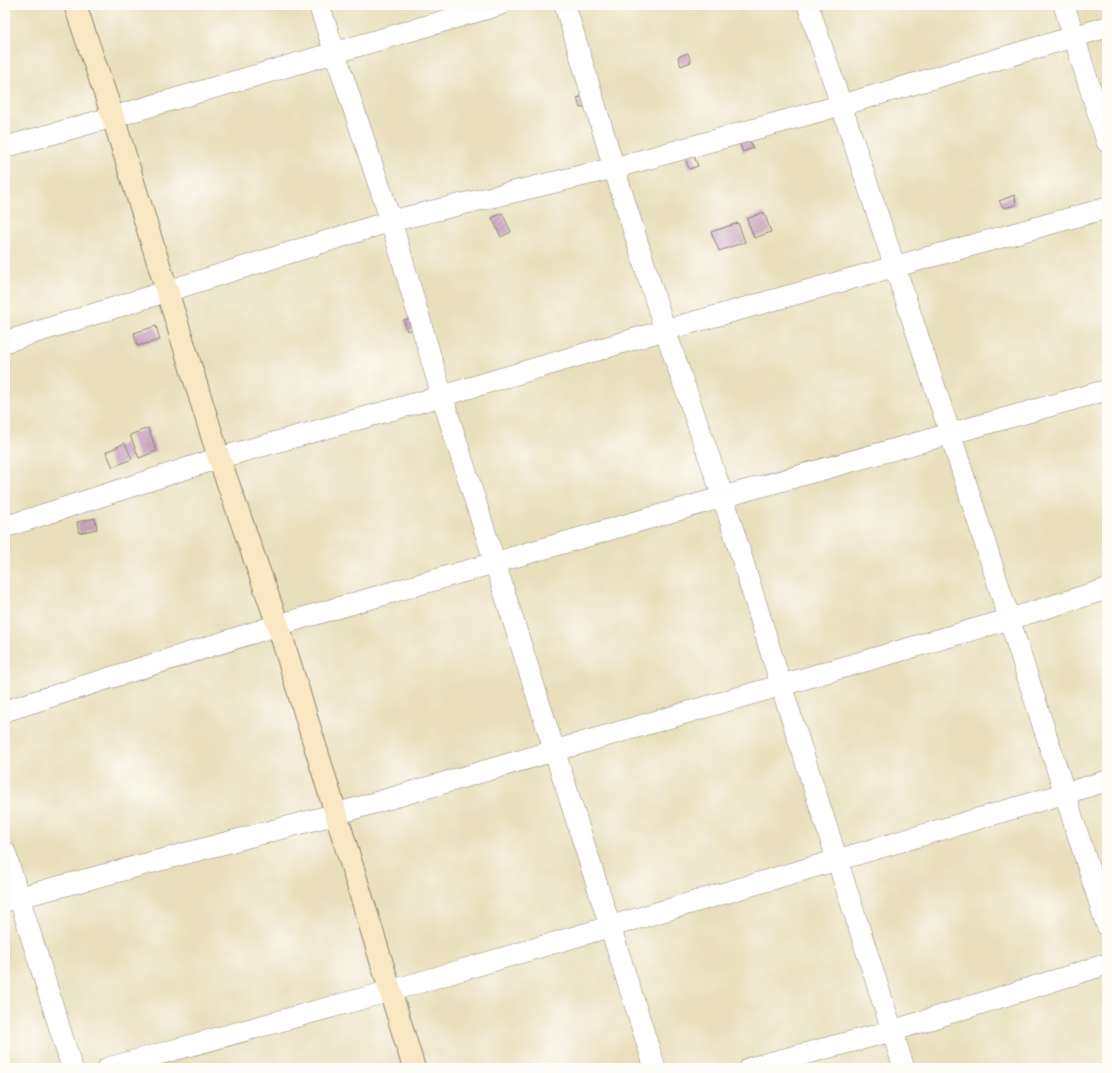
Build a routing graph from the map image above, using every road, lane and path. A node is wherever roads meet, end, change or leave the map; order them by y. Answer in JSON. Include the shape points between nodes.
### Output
{"nodes":[{"id":1,"x":76,"y":5,"type":"edge"},
{"id":2,"x":319,"y":5,"type":"edge"},
{"id":3,"x":500,"y":5,"type":"edge"},
{"id":4,"x":565,"y":5,"type":"edge"},
{"id":5,"x":808,"y":5,"type":"edge"},
{"id":6,"x":1064,"y":5,"type":"edge"},
{"id":7,"x":1107,"y":27,"type":"edge"},
{"id":8,"x":1075,"y":37,"type":"junction"},
{"id":9,"x":335,"y":52,"type":"junction"},
{"id":10,"x":842,"y":105,"type":"junction"},
{"id":11,"x":113,"y":117,"type":"junction"},
{"id":12,"x":1107,"y":142,"type":"edge"},
{"id":13,"x":5,"y":147,"type":"edge"},
{"id":14,"x":614,"y":168,"type":"junction"},
{"id":15,"x":1107,"y":208,"type":"edge"},
{"id":16,"x":392,"y":221,"type":"junction"},
{"id":17,"x":895,"y":266,"type":"junction"},
{"id":18,"x":167,"y":292,"type":"junction"},
{"id":19,"x":665,"y":330,"type":"junction"},
{"id":20,"x":5,"y":342,"type":"edge"},
{"id":21,"x":1107,"y":390,"type":"edge"},
{"id":22,"x":442,"y":396,"type":"junction"},
{"id":23,"x":950,"y":433,"type":"junction"},
{"id":24,"x":219,"y":458,"type":"junction"},
{"id":25,"x":723,"y":497,"type":"junction"},
{"id":26,"x":5,"y":527,"type":"edge"},
{"id":27,"x":495,"y":563,"type":"junction"},
{"id":28,"x":1107,"y":589,"type":"edge"},
{"id":29,"x":1010,"y":620,"type":"junction"},
{"id":30,"x":278,"y":625,"type":"junction"},
{"id":31,"x":781,"y":685,"type":"junction"},
{"id":32,"x":5,"y":711,"type":"edge"},
{"id":33,"x":556,"y":750,"type":"junction"},
{"id":34,"x":1107,"y":781,"type":"edge"},
{"id":35,"x":1064,"y":793,"type":"junction"},
{"id":36,"x":336,"y":814,"type":"junction"},
{"id":37,"x":5,"y":852,"type":"edge"},
{"id":38,"x":836,"y":860,"type":"junction"},
{"id":39,"x":12,"y":900,"type":"edge"},
{"id":40,"x":611,"y":926,"type":"junction"},
{"id":41,"x":1107,"y":926,"type":"edge"},
{"id":42,"x":1107,"y":964,"type":"edge"},
{"id":43,"x":390,"y":991,"type":"junction"},
{"id":44,"x":892,"y":1031,"type":"junction"},
{"id":45,"x":72,"y":1068,"type":"edge"},
{"id":46,"x":108,"y":1068,"type":"edge"},
{"id":47,"x":414,"y":1068,"type":"edge"},
{"id":48,"x":655,"y":1068,"type":"edge"},
{"id":49,"x":750,"y":1068,"type":"edge"},
{"id":50,"x":904,"y":1068,"type":"edge"}],
"edges":[{"from":1,"to":11,"type":"street"},
{"from":2,"to":9,"type":"street"},
{"from":3,"to":9,"type":"street"},
{"from":4,"to":14,"type":"street"},
{"from":5,"to":10,"type":"street"},
{"from":6,"to":8,"type":"street"},
{"from":7,"to":8,"type":"street"},
{"from":8,"to":10,"type":"street"},
{"from":8,"to":12,"type":"street"},
{"from":9,"to":11,"type":"street"},
{"from":9,"to":16,"type":"street"},
{"from":10,"to":14,"type":"street"},
{"from":10,"to":17,"type":"street"},
{"from":11,"to":13,"type":"street"},
{"from":11,"to":18,"type":"street"},
{"from":14,"to":16,"type":"street"},
{"from":14,"to":19,"type":"street"},
{"from":15,"to":17,"type":"street"},
{"from":16,"to":18,"type":"street"},
{"from":16,"to":22,"type":"street"},
{"from":17,"to":19,"type":"street"},
{"from":17,"to":23,"type":"street"},
{"from":18,"to":20,"type":"street"},
{"from":18,"to":24,"type":"street"},
{"from":19,"to":22,"type":"street"},
{"from":19,"to":25,"type":"street"},
{"from":21,"to":23,"type":"street"},
{"from":22,"to":24,"type":"street"},
{"from":22,"to":27,"type":"street"},
{"from":23,"to":25,"type":"street"},
{"from":23,"to":29,"type":"street"},
{"from":24,"to":26,"type":"street"},
{"from":24,"to":30,"type":"street"},
{"from":25,"to":27,"type":"street"},
{"from":25,"to":31,"type":"street"},
{"from":27,"to":30,"type":"street"},
{"from":27,"to":33,"type":"street"},
{"from":28,"to":29,"type":"street"},
{"from":29,"to":31,"type":"street"},
{"from":29,"to":35,"type":"street"},
{"from":30,"to":32,"type":"street"},
{"from":30,"to":36,"type":"street"},
{"from":31,"to":33,"type":"street"},
{"from":31,"to":38,"type":"street"},
{"from":33,"to":36,"type":"street"},
{"from":33,"to":40,"type":"street"},
{"from":34,"to":35,"type":"street"},
{"from":35,"to":38,"type":"street"},
{"from":35,"to":41,"type":"street"},
{"from":36,"to":39,"type":"street"},
{"from":36,"to":43,"type":"street"},
{"from":37,"to":39,"type":"street"},
{"from":38,"to":40,"type":"street"},
{"from":38,"to":44,"type":"street"},
{"from":39,"to":45,"type":"street"},
{"from":40,"to":43,"type":"street"},
{"from":40,"to":48,"type":"street"},
{"from":42,"to":44,"type":"street"},
{"from":43,"to":46,"type":"street"},
{"from":43,"to":47,"type":"street"},
{"from":44,"to":49,"type":"street"},
{"from":44,"to":50,"type":"street"}]}
